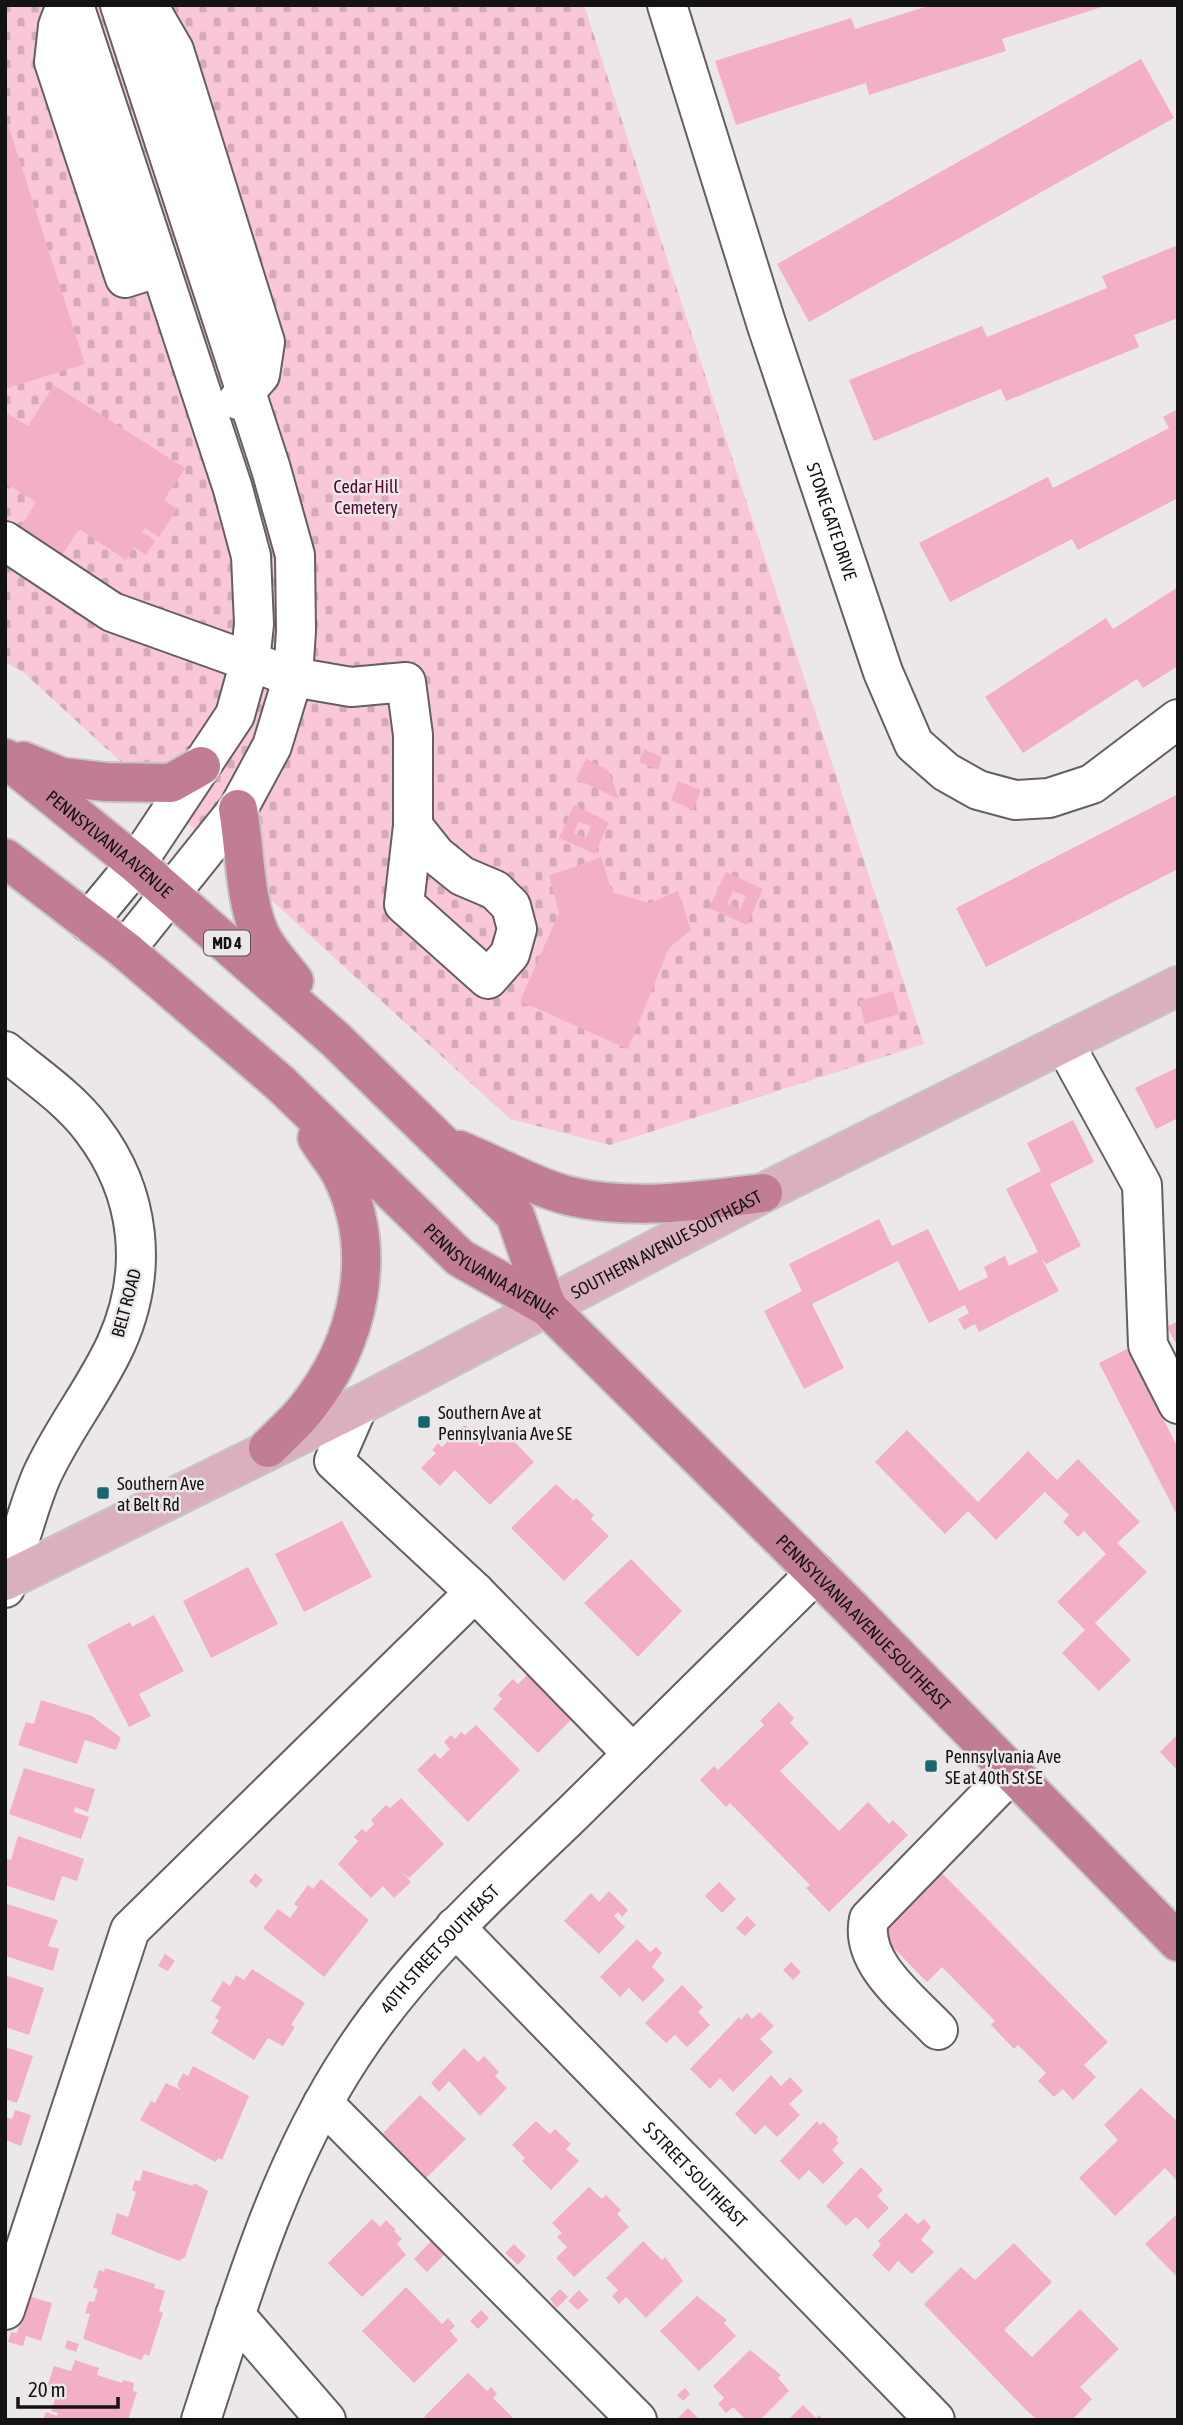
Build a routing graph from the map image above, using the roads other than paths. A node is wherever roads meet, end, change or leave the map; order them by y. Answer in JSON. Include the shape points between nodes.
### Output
{"nodes":[{"id":1,"x":66,"y":5,"type":"edge"},
{"id":2,"x":74,"y":5,"type":"edge"},
{"id":3,"x":120,"y":5,"type":"edge"},
{"id":4,"x":143,"y":5,"type":"edge"},
{"id":5,"x":667,"y":5,"type":"edge"},
{"id":6,"x":160,"y":268,"type":"junction"},
{"id":7,"x":246,"y":394,"type":"junction"},
{"id":8,"x":206,"y":405,"type":"junction"},
{"id":9,"x":5,"y":541,"type":"edge"},
{"id":10,"x":295,"y":555,"type":"junction"},
{"id":11,"x":251,"y":559,"type":"junction"},
{"id":12,"x":250,"y":661,"type":"junction"},
{"id":13,"x":293,"y":677,"type":"junction"},
{"id":14,"x":1178,"y":719,"type":"edge"},
{"id":15,"x":5,"y":756,"type":"edge"},
{"id":16,"x":201,"y":766,"type":"junction"},
{"id":17,"x":237,"y":809,"type":"junction"},
{"id":18,"x":413,"y":827,"type":"dead end"},
{"id":19,"x":5,"y":858,"type":"edge"},
{"id":20,"x":136,"y":864,"type":"junction"},
{"id":21,"x":170,"y":894,"type":"junction"},
{"id":22,"x":88,"y":922,"type":"junction"},
{"id":23,"x":125,"y":950,"type":"junction"},
{"id":24,"x":1178,"y":986,"type":"edge"},
{"id":25,"x":336,"y":1040,"type":"junction"},
{"id":26,"x":1064,"y":1043,"type":"junction"},
{"id":27,"x":5,"y":1051,"type":"edge"},
{"id":28,"x":281,"y":1084,"type":"junction"},
{"id":29,"x":438,"y":1141,"type":"junction"},
{"id":30,"x":763,"y":1193,"type":"junction"},
{"id":31,"x":547,"y":1307,"type":"junction"},
{"id":32,"x":1178,"y":1404,"type":"edge"},
{"id":33,"x":358,"y":1406,"type":"junction"},
{"id":34,"x":268,"y":1448,"type":"junction"},
{"id":35,"x":816,"y":1573,"type":"junction"},
{"id":36,"x":6,"y":1583,"type":"edge"},
{"id":37,"x":475,"y":1592,"type":"junction"},
{"id":38,"x":633,"y":1754,"type":"junction"},
{"id":39,"x":1012,"y":1772,"type":"junction"},
{"id":40,"x":455,"y":1927,"type":"junction"},
{"id":41,"x":1178,"y":1942,"type":"edge"},
{"id":42,"x":938,"y":2030,"type":"dead end"},
{"id":43,"x":323,"y":2103,"type":"junction"},
{"id":44,"x":5,"y":2310,"type":"edge"},
{"id":45,"x":235,"y":2315,"type":"junction"},
{"id":46,"x":201,"y":2420,"type":"edge"},
{"id":47,"x":326,"y":2420,"type":"edge"},
{"id":48,"x":637,"y":2420,"type":"edge"},
{"id":49,"x":935,"y":2420,"type":"edge"}],
"edges":[{"from":1,"to":6,"type":"street","via":[[58,26],[54,62],[125,278]]},
{"from":2,"to":6,"type":"street"},
{"from":3,"to":7,"type":"street"},
{"from":4,"to":7,"type":"street","via":[[174,50],[264,342],[260,375]]},
{"from":5,"to":14,"type":"street","name":"STONE GATE DRIVE","via":[[767,326],[883,672],[914,744],[946,772],[978,790],[1015,800],[1048,798],[1092,784]]},
{"from":6,"to":8,"type":"street"},
{"from":7,"to":8,"type":"street","via":[[223,407]]},
{"from":7,"to":10,"type":"street"},
{"from":8,"to":11,"type":"street"},
{"from":9,"to":12,"type":"street","via":[[112,612]]},
{"from":10,"to":11,"type":"street"},
{"from":10,"to":13,"type":"street"},
{"from":11,"to":12,"type":"street","via":[[254,624]]},
{"from":12,"to":13,"type":"street"},
{"from":12,"to":16,"type":"street","via":[[235,715]]},
{"from":13,"to":17,"type":"street","via":[[272,746]]},
{"from":13,"to":18,"type":"street","via":[[351,687],[407,682],[413,735]]},
{"from":15,"to":16,"type":"highway","via":[[62,777],[106,782],[171,783]]},
{"from":15,"to":20,"type":"highway","name":"PENNSYLVANIA AVENUE","number":"MD 4"},
{"from":16,"to":20,"type":"street"},
{"from":17,"to":21,"type":"street"},
{"from":17,"to":25,"type":"highway","via":[[248,892],[260,934]]},
{"from":19,"to":22,"type":"highway","name":"PENNSYLVANIA AVENUE"},
{"from":20,"to":21,"type":"highway","name":"PENNSYLVANIA AVENUE","number":"MD 4"},
{"from":20,"to":22,"type":"street"},
{"from":21,"to":23,"type":"street"},
{"from":21,"to":25,"type":"highway","name":"PENNSYLVANIA AVENUE","number":"MD 4"},
{"from":22,"to":23,"type":"highway","name":"PENNSYLVANIA AVENUE"},
{"from":23,"to":28,"type":"highway","name":"PENNSYLVANIA AVENUE"},
{"from":24,"to":26,"type":"main road","name":"SOUTHERN AVENUE SOUTHEAST"},
{"from":25,"to":29,"type":"highway","name":"PENNSYLVANIA AVENUE","number":"MD 4"},
{"from":26,"to":30,"type":"main road","name":"SOUTHERN AVENUE SOUTHEAST"},
{"from":26,"to":32,"type":"street","via":[[1142,1185],[1148,1345]]},
{"from":27,"to":36,"type":"street","name":"BELT ROAD","via":[[92,1128],[128,1200],[138,1257],[117,1343],[71,1417],[41,1478]]},
{"from":28,"to":31,"type":"highway","name":"PENNSYLVANIA AVENUE","via":[[460,1258]]},
{"from":28,"to":34,"type":"highway","via":[[340,1173],[363,1248],[358,1305],[340,1352],[305,1410]]},
{"from":29,"to":30,"type":"highway","via":[[568,1196],[684,1203]]},
{"from":29,"to":31,"type":"highway","name":"PENNSYLVANIA AVENUE","number":"MD 4","via":[[515,1215]]},
{"from":30,"to":31,"type":"main road","name":"SOUTHERN AVENUE SOUTHEAST"},
{"from":31,"to":33,"type":"main road","name":"SOUTHERN AVENUE SOUTHEAST"},
{"from":31,"to":35,"type":"highway","name":"PENNSYLVANIA AVENUE SOUTHEAST"},
{"from":33,"to":34,"type":"main road","name":"SOUTHERN AVENUE SOUTHEAST"},
{"from":33,"to":37,"type":"street","via":[[334,1461]]},
{"from":34,"to":36,"type":"main road","name":"SOUTHERN AVENUE SOUTHEAST"},
{"from":35,"to":38,"type":"street","name":"40TH STREET SOUTHEAST"},
{"from":35,"to":39,"type":"highway","name":"PENNSYLVANIA AVENUE SOUTHEAST"},
{"from":37,"to":38,"type":"street"},
{"from":37,"to":44,"type":"street","via":[[130,1930]]},
{"from":38,"to":40,"type":"street","name":"40TH STREET SOUTHEAST"},
{"from":39,"to":41,"type":"highway","name":"PENNSYLVANIA AVENUE SOUTHEAST"},
{"from":39,"to":42,"type":"street","via":[[869,1919],[866,1932],[875,1961]]},
{"from":40,"to":43,"type":"street","name":"40TH STREET SOUTHEAST","via":[[384,2011]]},
{"from":40,"to":49,"type":"street","name":"S STREET SOUTHEAST"},
{"from":43,"to":45,"type":"street","name":"40TH STREET SOUTHEAST","via":[[286,2176]]},
{"from":43,"to":48,"type":"street"},
{"from":45,"to":46,"type":"street","name":"40TH STREET SOUTHEAST"},
{"from":45,"to":47,"type":"street"}]}
